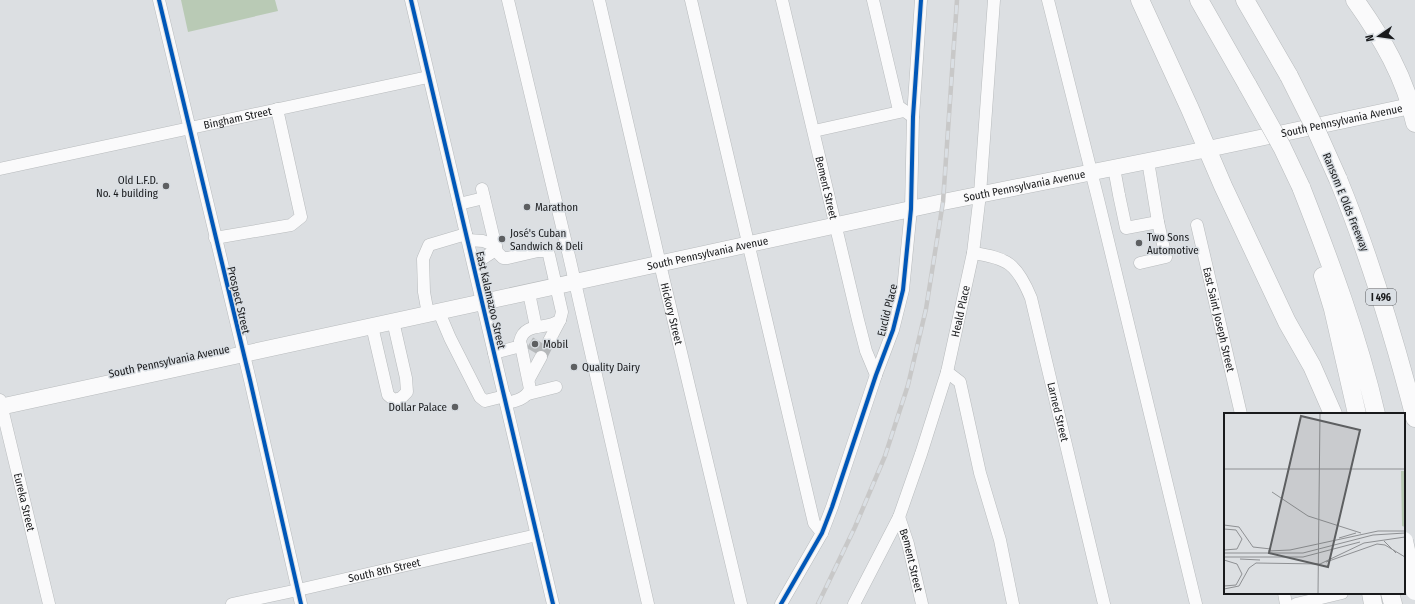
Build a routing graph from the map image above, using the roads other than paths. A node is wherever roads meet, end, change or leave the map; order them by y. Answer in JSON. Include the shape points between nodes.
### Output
{"nodes":[{"id":1,"x":159,"y":0,"type":"edge"},
{"id":2,"x":411,"y":0,"type":"edge"},
{"id":3,"x":508,"y":0,"type":"edge"},
{"id":4,"x":599,"y":0,"type":"edge"},
{"id":5,"x":691,"y":0,"type":"edge"},
{"id":6,"x":782,"y":0,"type":"edge"},
{"id":7,"x":873,"y":0,"type":"edge"},
{"id":8,"x":922,"y":0,"type":"edge"},
{"id":9,"x":994,"y":0,"type":"edge"},
{"id":10,"x":1048,"y":0,"type":"edge"},
{"id":11,"x":1134,"y":0,"type":"edge"},
{"id":12,"x":1140,"y":0,"type":"edge"},
{"id":13,"x":1199,"y":0,"type":"edge"},
{"id":14,"x":1246,"y":0,"type":"edge"},
{"id":15,"x":1355,"y":0,"type":"edge"},
{"id":16,"x":1363,"y":0,"type":"edge"},
{"id":17,"x":1375,"y":30,"type":"junction"},
{"id":18,"x":1155,"y":35,"type":"junction"},
{"id":19,"x":428,"y":77,"type":"junction"},
{"id":20,"x":1413,"y":105,"type":"edge"},
{"id":21,"x":277,"y":109,"type":"junction"},
{"id":22,"x":908,"y":114,"type":"junction"},
{"id":23,"x":1415,"y":123,"type":"edge"},
{"id":24,"x":190,"y":128,"type":"junction"},
{"id":25,"x":814,"y":131,"type":"junction"},
{"id":26,"x":1208,"y":149,"type":"junction"},
{"id":27,"x":1148,"y":161,"type":"junction"},
{"id":28,"x":1114,"y":168,"type":"junction"},
{"id":29,"x":0,"y":169,"type":"edge"},
{"id":30,"x":1092,"y":172,"type":"junction"},
{"id":31,"x":1301,"y":186,"type":"junction"},
{"id":32,"x":980,"y":194,"type":"junction"},
{"id":33,"x":459,"y":204,"type":"junction"},
{"id":34,"x":911,"y":209,"type":"junction"},
{"id":35,"x":1158,"y":222,"type":"junction"},
{"id":36,"x":1197,"y":225,"type":"dead end"},
{"id":37,"x":836,"y":226,"type":"junction"},
{"id":38,"x":467,"y":237,"type":"junction"},
{"id":39,"x":215,"y":238,"type":"junction"},
{"id":40,"x":749,"y":244,"type":"junction"},
{"id":41,"x":496,"y":246,"type":"junction"},
{"id":42,"x":972,"y":253,"type":"junction"},
{"id":43,"x":1140,"y":263,"type":"dead end"},
{"id":44,"x":474,"y":264,"type":"junction"},
{"id":45,"x":660,"y":264,"type":"junction"},
{"id":46,"x":575,"y":283,"type":"junction"},
{"id":47,"x":555,"y":287,"type":"junction"},
{"id":48,"x":529,"y":293,"type":"junction"},
{"id":49,"x":483,"y":303,"type":"junction"},
{"id":50,"x":433,"y":313,"type":"junction"},
{"id":51,"x":560,"y":320,"type":"junction"},
{"id":52,"x":393,"y":321,"type":"junction"},
{"id":53,"x":1287,"y":322,"type":"junction"},
{"id":54,"x":372,"y":326,"type":"junction"},
{"id":55,"x":543,"y":332,"type":"junction"},
{"id":56,"x":521,"y":346,"type":"junction"},
{"id":57,"x":494,"y":353,"type":"junction"},
{"id":58,"x":243,"y":354,"type":"junction"},
{"id":59,"x":525,"y":363,"type":"junction"},
{"id":60,"x":947,"y":372,"type":"junction"},
{"id":61,"x":876,"y":375,"type":"junction"},
{"id":62,"x":529,"y":379,"type":"junction"},
{"id":63,"x":556,"y":387,"type":"dead end"},
{"id":64,"x":528,"y":394,"type":"junction"},
{"id":65,"x":505,"y":399,"type":"junction"},
{"id":66,"x":0,"y":404,"type":"edge"},
{"id":67,"x":1241,"y":413,"type":"edge"},
{"id":68,"x":1321,"y":413,"type":"edge"},
{"id":69,"x":1333,"y":413,"type":"edge"},
{"id":70,"x":1357,"y":413,"type":"edge"},
{"id":71,"x":1376,"y":413,"type":"edge"},
{"id":72,"x":1415,"y":418,"type":"edge"},
{"id":73,"x":898,"y":516,"type":"junction"},
{"id":74,"x":822,"y":533,"type":"junction"},
{"id":75,"x":537,"y":535,"type":"junction"},
{"id":76,"x":1405,"y":546,"type":"edge"},
{"id":77,"x":1415,"y":576,"type":"edge"},
{"id":78,"x":1405,"y":578,"type":"edge"},
{"id":79,"x":298,"y":590,"type":"junction"},
{"id":80,"x":1415,"y":591,"type":"edge"},
{"id":81,"x":1284,"y":594,"type":"edge"},
{"id":82,"x":1338,"y":594,"type":"edge"},
{"id":83,"x":1371,"y":594,"type":"edge"},
{"id":84,"x":1390,"y":594,"type":"edge"},
{"id":85,"x":1393,"y":594,"type":"edge"},
{"id":86,"x":49,"y":604,"type":"edge"},
{"id":87,"x":232,"y":604,"type":"edge"},
{"id":88,"x":301,"y":604,"type":"edge"},
{"id":89,"x":553,"y":604,"type":"edge"},
{"id":90,"x":648,"y":604,"type":"edge"},
{"id":91,"x":741,"y":604,"type":"edge"},
{"id":92,"x":781,"y":604,"type":"edge"},
{"id":93,"x":854,"y":604,"type":"edge"},
{"id":94,"x":922,"y":604,"type":"edge"},
{"id":95,"x":1013,"y":604,"type":"edge"},
{"id":96,"x":1104,"y":604,"type":"edge"},
{"id":97,"x":1196,"y":604,"type":"edge"},
{"id":98,"x":1286,"y":604,"type":"edge"},
{"id":99,"x":1296,"y":604,"type":"edge"},
{"id":100,"x":1373,"y":604,"type":"edge"},
{"id":101,"x":1394,"y":604,"type":"edge"}],
"edges":[{"from":1,"to":24,"type":"street","name":"Prospect Street"},
{"from":2,"to":19,"type":"street","name":"East Kalamazoo Street"},
{"from":3,"to":46,"type":"street"},
{"from":4,"to":45,"type":"street","name":"Hickory Street"},
{"from":5,"to":40,"type":"street"},
{"from":6,"to":25,"type":"street","name":"Bement Street"},
{"from":7,"to":22,"type":"street","via":[[898,106]]},
{"from":8,"to":22,"type":"street","name":"Euclid Place"},
{"from":9,"to":32,"type":"street","name":"Heald Place"},
{"from":10,"to":30,"type":"street"},
{"from":11,"to":18,"type":"street"},
{"from":12,"to":18,"type":"highway"},
{"from":13,"to":31,"type":"highway","bridge":true,"via":[[1282,147]]},
{"from":14,"to":72,"type":"highway","name":"Ransom E Olds Freeway","number":"I 496","bridge":true,"via":[[1289,76],[1338,179],[1385,309]]},
{"from":15,"to":17,"type":"highway"},
{"from":16,"to":17,"type":"street"},
{"from":17,"to":20,"type":"highway"},
{"from":18,"to":26,"type":"highway"},
{"from":19,"to":21,"type":"street","name":"Bingham Street"},
{"from":19,"to":33,"type":"street","name":"East Kalamazoo Street"},
{"from":20,"to":23,"type":"highway"},
{"from":20,"to":26,"type":"main road","name":"South Pennsylvania Avenue"},
{"from":21,"to":24,"type":"street","name":"Bingham Street"},
{"from":21,"to":39,"type":"street","via":[[301,217],[290,225]]},
{"from":22,"to":25,"type":"street"},
{"from":22,"to":34,"type":"street","name":"Euclid Place"},
{"from":24,"to":29,"type":"street","name":"Bingham Street"},
{"from":24,"to":39,"type":"street","name":"Prospect Street"},
{"from":25,"to":37,"type":"street","name":"Bement Street"},
{"from":26,"to":27,"type":"main road","name":"South Pennsylvania Avenue"},
{"from":26,"to":53,"type":"highway"},
{"from":27,"to":28,"type":"main road","name":"South Pennsylvania Avenue"},
{"from":27,"to":35,"type":"street"},
{"from":28,"to":30,"type":"main road","name":"South Pennsylvania Avenue"},
{"from":28,"to":35,"type":"street","via":[[1126,228]]},
{"from":30,"to":32,"type":"main road","name":"South Pennsylvania Avenue"},
{"from":30,"to":97,"type":"street"},
{"from":31,"to":70,"type":"highway"},
{"from":31,"to":71,"type":"highway","via":[[1344,302]]},
{"from":32,"to":34,"type":"main road","name":"South Pennsylvania Avenue"},
{"from":32,"to":42,"type":"street","name":"Heald Place"},
{"from":33,"to":38,"type":"street","name":"East Kalamazoo Street"},
{"from":33,"to":41,"type":"street","via":[[483,193]]},
{"from":34,"to":37,"type":"main road","name":"South Pennsylvania Avenue"},
{"from":34,"to":61,"type":"street","name":"Euclid Place","via":[[903,290],[893,330]]},
{"from":35,"to":43,"type":"street","via":[[1166,257]]},
{"from":36,"to":67,"type":"street","name":"East Saint Joseph Street"},
{"from":37,"to":40,"type":"main road","name":"South Pennsylvania Avenue"},
{"from":37,"to":61,"type":"street","name":"Bement Street","via":[[866,351]]},
{"from":38,"to":41,"type":"street"},
{"from":38,"to":44,"type":"street","name":"East Kalamazoo Street"},
{"from":38,"to":50,"type":"street","via":[[429,244],[423,259],[424,292]]},
{"from":39,"to":58,"type":"street","name":"Prospect Street"},
{"from":40,"to":45,"type":"main road","name":"South Pennsylvania Avenue"},
{"from":40,"to":74,"type":"street","via":[[814,523]]},
{"from":41,"to":44,"type":"street"},
{"from":41,"to":47,"type":"street","via":[[497,252],[503,258],[547,251]]},
{"from":42,"to":60,"type":"street","name":"Heald Place"},
{"from":42,"to":96,"type":"street","name":"Larned Street","via":[[1001,258],[1023,279],[1031,298]]},
{"from":44,"to":49,"type":"street","name":"East Kalamazoo Street"},
{"from":45,"to":46,"type":"main road","name":"South Pennsylvania Avenue"},
{"from":45,"to":91,"type":"street","name":"Hickory Street"},
{"from":46,"to":47,"type":"main road","name":"South Pennsylvania Avenue"},
{"from":46,"to":90,"type":"street"},
{"from":47,"to":48,"type":"main road","name":"South Pennsylvania Avenue"},
{"from":47,"to":51,"type":"street","via":[[562,312]]},
{"from":48,"to":49,"type":"main road","name":"South Pennsylvania Avenue"},
{"from":48,"to":55,"type":"street"},
{"from":49,"to":50,"type":"main road","name":"South Pennsylvania Avenue"},
{"from":49,"to":57,"type":"street","name":"East Kalamazoo Street"},
{"from":50,"to":52,"type":"main road","name":"South Pennsylvania Avenue"},
{"from":50,"to":65,"type":"street","via":[[450,338],[480,397],[485,400]]},
{"from":51,"to":55,"type":"street"},
{"from":51,"to":55,"type":"street"},
{"from":52,"to":54,"type":"main road","name":"South Pennsylvania Avenue"},
{"from":52,"to":54,"type":"street","via":[[407,392],[394,400],[388,395]]},
{"from":53,"to":68,"type":"highway"},
{"from":53,"to":69,"type":"highway","via":[[1312,366]]},
{"from":54,"to":58,"type":"main road","name":"South Pennsylvania Avenue"},
{"from":55,"to":56,"type":"street","via":[[524,331],[521,334]]},
{"from":56,"to":57,"type":"street"},
{"from":56,"to":59,"type":"street"},
{"from":57,"to":65,"type":"street","name":"East Kalamazoo Street"},
{"from":58,"to":66,"type":"main road","name":"South Pennsylvania Avenue"},
{"from":58,"to":79,"type":"street","name":"Prospect Street"},
{"from":59,"to":62,"type":"street"},
{"from":59,"to":62,"type":"street","via":[[536,354]]},
{"from":60,"to":73,"type":"street","name":"Heald Place"},
{"from":60,"to":95,"type":"street","via":[[960,382],[980,473],[1000,540]]},
{"from":61,"to":74,"type":"street","name":"Euclid Place"},
{"from":62,"to":64,"type":"street"},
{"from":63,"to":64,"type":"street"},
{"from":64,"to":65,"type":"street","via":[[517,401]]},
{"from":65,"to":75,"type":"street","name":"East Kalamazoo Street"},
{"from":66,"to":86,"type":"street","name":"Eureka Street"},
{"from":73,"to":93,"type":"street","name":"Heald Place"},
{"from":73,"to":94,"type":"street","name":"Bement Street","via":[[908,544]]},
{"from":74,"to":92,"type":"street","name":"Euclid Place"},
{"from":75,"to":79,"type":"street","name":"South 8th Street"},
{"from":75,"to":89,"type":"street","name":"East Kalamazoo Street"},
{"from":76,"to":80,"type":"highway","bridge":true},
{"from":77,"to":78,"type":"street"},
{"from":79,"to":87,"type":"street","name":"South 8th Street"},
{"from":79,"to":88,"type":"street","name":"Prospect Street"},
{"from":81,"to":98,"type":"street"},
{"from":82,"to":99,"type":"street"},
{"from":83,"to":100,"type":"highway"},
{"from":84,"to":101,"type":"highway"},
{"from":85,"to":101,"type":"highway"}]}
